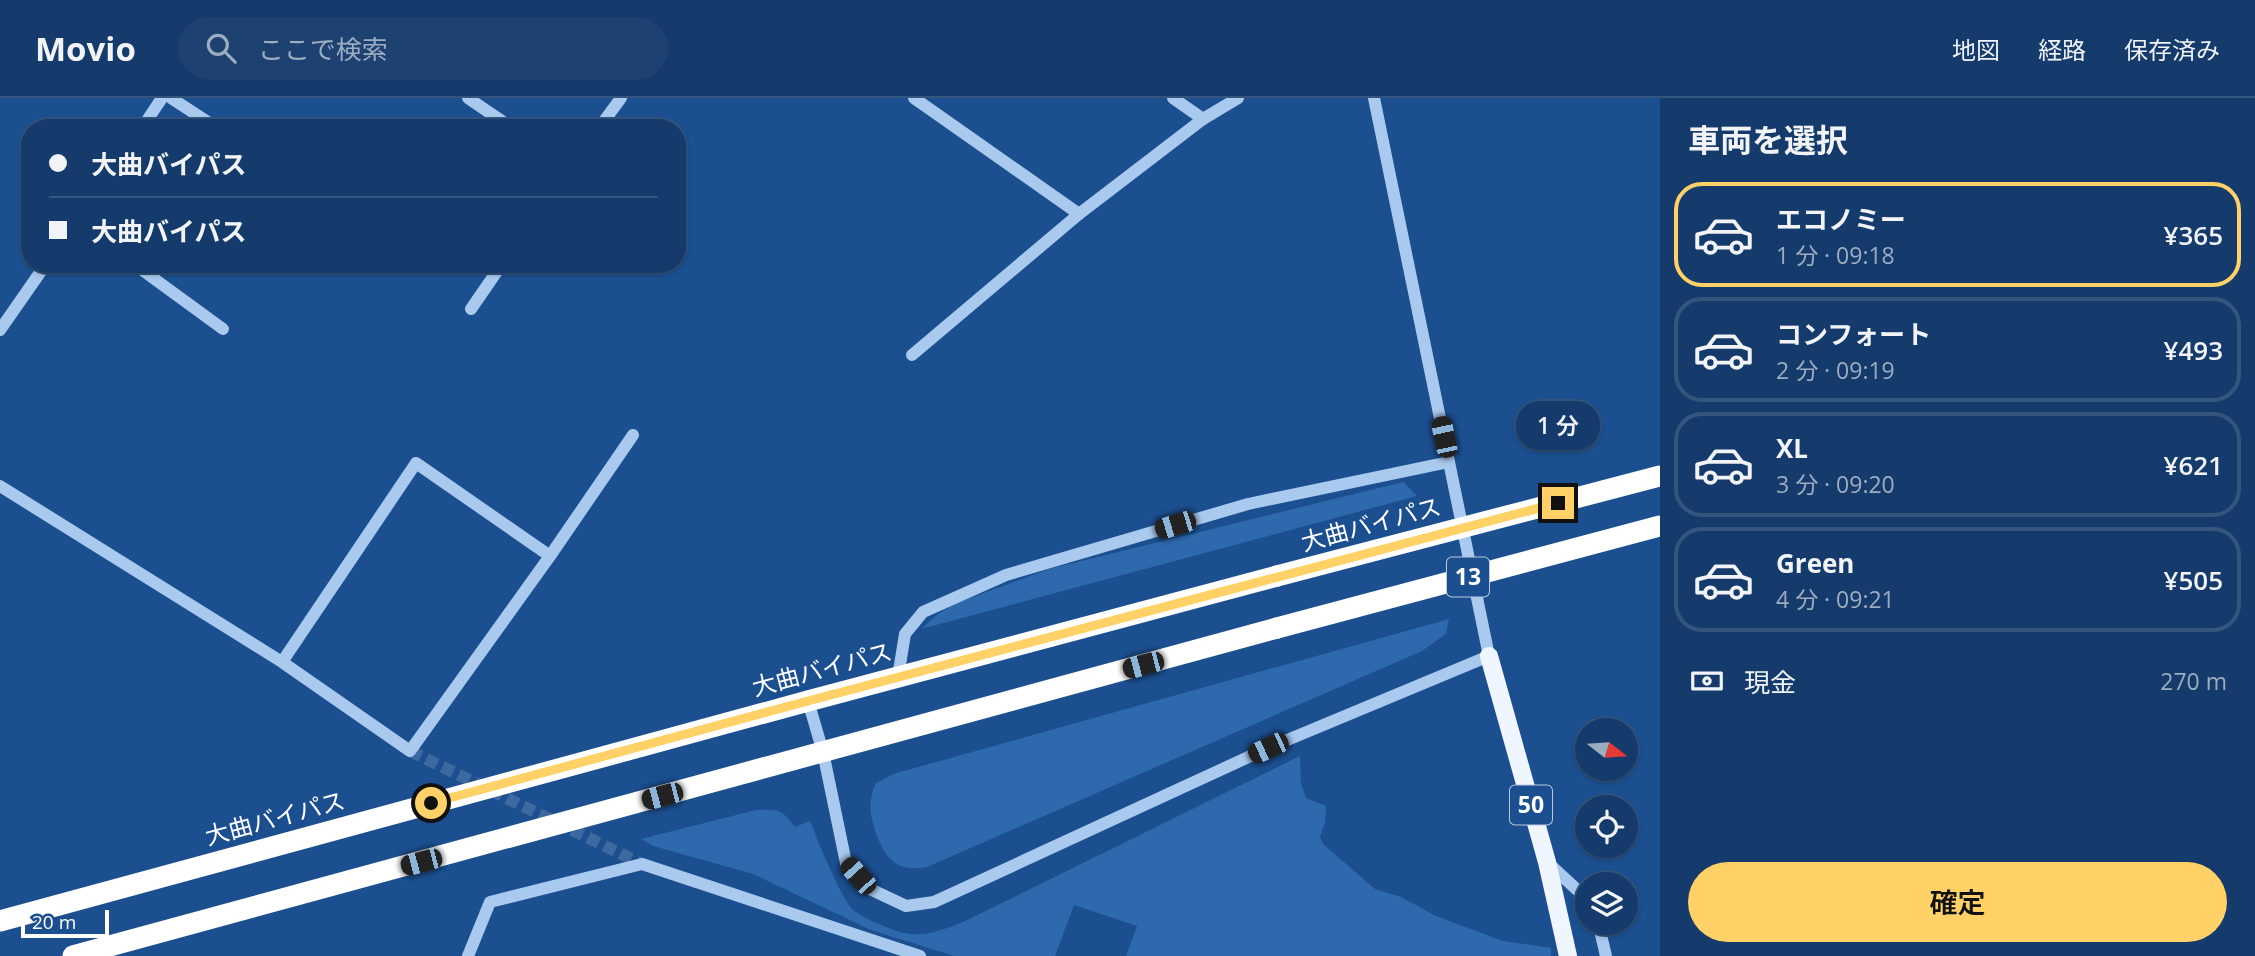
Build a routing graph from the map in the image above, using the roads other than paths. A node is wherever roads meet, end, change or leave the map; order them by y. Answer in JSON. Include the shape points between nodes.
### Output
{"nodes":[{"id":1,"x":162,"y":98,"type":"edge"},
{"id":2,"x":172,"y":98,"type":"edge"},
{"id":3,"x":468,"y":98,"type":"edge"},
{"id":4,"x":621,"y":98,"type":"edge"},
{"id":5,"x":914,"y":98,"type":"edge"},
{"id":6,"x":1174,"y":98,"type":"edge"},
{"id":7,"x":1238,"y":98,"type":"edge"},
{"id":8,"x":1374,"y":98,"type":"edge"},
{"id":9,"x":148,"y":119,"type":"edge"},
{"id":10,"x":204,"y":119,"type":"edge"},
{"id":11,"x":499,"y":119,"type":"edge"},
{"id":12,"x":606,"y":119,"type":"edge"},
{"id":13,"x":1203,"y":119,"type":"junction"},
{"id":14,"x":1079,"y":214,"type":"junction"},
{"id":15,"x":40,"y":273,"type":"edge"},
{"id":16,"x":146,"y":273,"type":"edge"},
{"id":17,"x":496,"y":273,"type":"edge"},
{"id":18,"x":471,"y":309,"type":"dead end"},
{"id":19,"x":223,"y":329,"type":"dead end"},
{"id":20,"x":0,"y":330,"type":"edge"},
{"id":21,"x":912,"y":355,"type":"dead end"},
{"id":22,"x":634,"y":435,"type":"dead end"},
{"id":23,"x":1449,"y":462,"type":"junction"},
{"id":24,"x":1660,"y":476,"type":"edge"},
{"id":25,"x":0,"y":486,"type":"edge"},
{"id":26,"x":1660,"y":526,"type":"edge"},
{"id":27,"x":550,"y":555,"type":"junction"},
{"id":28,"x":1489,"y":656,"type":"junction"},
{"id":29,"x":282,"y":662,"type":"junction"},
{"id":30,"x":898,"y":677,"type":"junction"},
{"id":31,"x":808,"y":701,"type":"junction"},
{"id":32,"x":823,"y":752,"type":"junction"},
{"id":33,"x":1547,"y":862,"type":"junction"},
{"id":34,"x":1575,"y":888,"type":"edge"},
{"id":35,"x":0,"y":921,"type":"edge"},
{"id":36,"x":1601,"y":935,"type":"edge"},
{"id":37,"x":72,"y":956,"type":"edge"},
{"id":38,"x":468,"y":956,"type":"edge"},
{"id":39,"x":920,"y":956,"type":"edge"},
{"id":40,"x":1568,"y":956,"type":"edge"},
{"id":41,"x":1606,"y":956,"type":"edge"}],
"edges":[{"from":1,"to":9,"type":"street"},
{"from":2,"to":10,"type":"street"},
{"from":3,"to":11,"type":"street"},
{"from":4,"to":12,"type":"street"},
{"from":5,"to":14,"type":"street"},
{"from":6,"to":13,"type":"street"},
{"from":7,"to":13,"type":"street"},
{"from":8,"to":23,"type":"street"},
{"from":13,"to":14,"type":"street"},
{"from":14,"to":21,"type":"street"},
{"from":15,"to":20,"type":"street"},
{"from":16,"to":19,"type":"street"},
{"from":17,"to":18,"type":"street"},
{"from":22,"to":27,"type":"street"},
{"from":23,"to":28,"type":"street"},
{"from":23,"to":30,"type":"street","via":[[1248,504],[1006,575],[922,612],[905,634]]},
{"from":24,"to":30,"type":"highway","name":"大曲バイパス","number":"13","bridge":true},
{"from":25,"to":29,"type":"street"},
{"from":26,"to":32,"type":"highway","number":"13","bridge":true},
{"from":27,"to":29,"type":"street","via":[[410,751]]},
{"from":27,"to":29,"type":"street","via":[[416,463]]},
{"from":28,"to":32,"type":"street","via":[[1268,748],[946,896],[906,906],[870,890],[846,863]]},
{"from":28,"to":33,"type":"main road","number":"50"},
{"from":30,"to":31,"type":"highway","name":"大曲バイパス","number":"13"},
{"from":31,"to":32,"type":"street"},
{"from":31,"to":35,"type":"highway","name":"大曲バイパス","number":"13"},
{"from":32,"to":37,"type":"highway","number":"13"},
{"from":33,"to":34,"type":"street"},
{"from":33,"to":40,"type":"main road","number":"50"},
{"from":36,"to":41,"type":"street"},
{"from":38,"to":39,"type":"street","via":[[490,902],[642,864]]}]}
